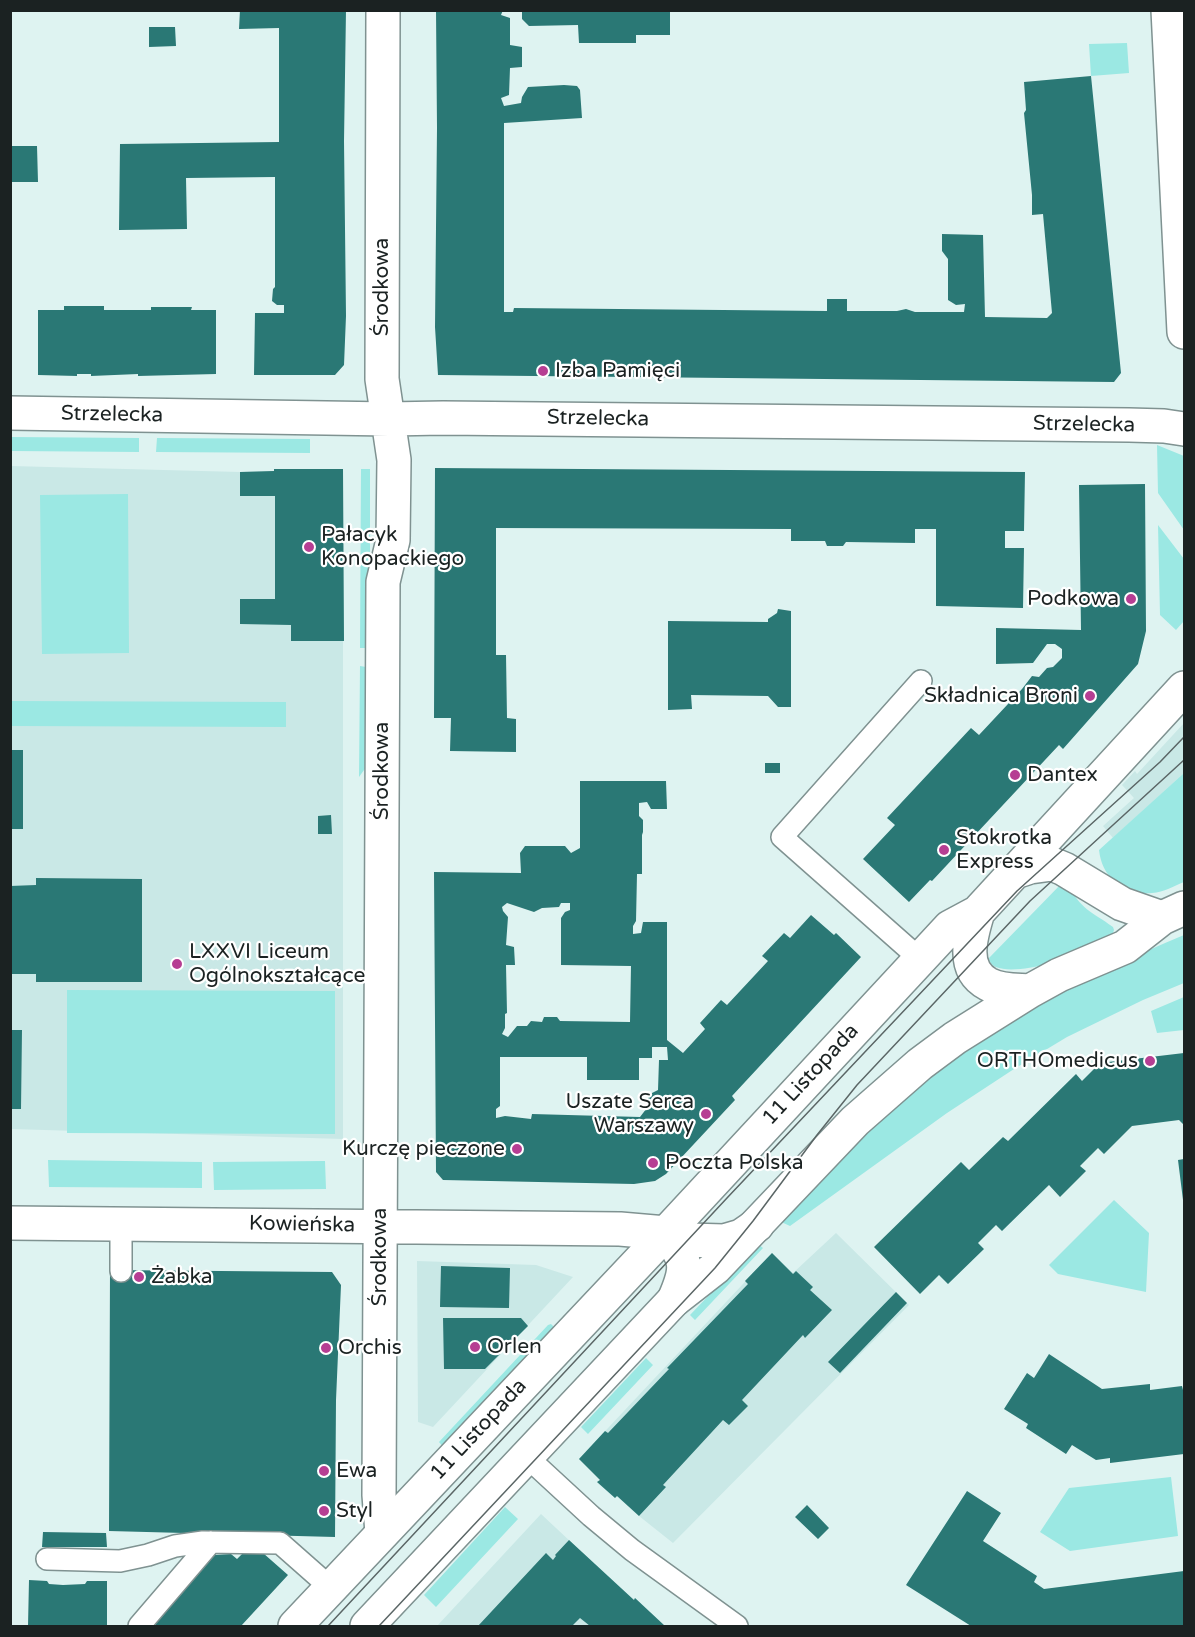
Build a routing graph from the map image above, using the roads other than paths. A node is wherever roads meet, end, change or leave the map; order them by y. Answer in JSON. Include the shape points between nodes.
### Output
{"nodes":[{"id":1,"x":383,"y":10,"type":"edge"},
{"id":2,"x":1168,"y":10,"type":"edge"},
{"id":3,"x":1185,"y":332,"type":"edge"},
{"id":4,"x":10,"y":413,"type":"edge"},
{"id":5,"x":388,"y":419,"type":"junction"},
{"id":6,"x":1185,"y":429,"type":"edge"},
{"id":7,"x":921,"y":681,"type":"dead end"},
{"id":8,"x":1185,"y":688,"type":"edge"},
{"id":9,"x":1015,"y":872,"type":"junction"},
{"id":10,"x":978,"y":912,"type":"junction"},
{"id":11,"x":1173,"y":913,"type":"edge"},
{"id":12,"x":920,"y":959,"type":"junction"},
{"id":13,"x":1030,"y":991,"type":"junction"},
{"id":14,"x":10,"y":1223,"type":"edge"},
{"id":15,"x":121,"y":1224,"type":"junction"},
{"id":16,"x":756,"y":1225,"type":"junction"},
{"id":17,"x":380,"y":1226,"type":"junction"},
{"id":18,"x":666,"y":1233,"type":"junction"},
{"id":19,"x":121,"y":1271,"type":"dead end"},
{"id":20,"x":674,"y":1300,"type":"junction"},
{"id":21,"x":526,"y":1456,"type":"junction"},
{"id":22,"x":382,"y":1533,"type":"junction"},
{"id":23,"x":211,"y":1542,"type":"junction"},
{"id":24,"x":47,"y":1559,"type":"dead end"},
{"id":25,"x":331,"y":1588,"type":"junction"},
{"id":26,"x":140,"y":1626,"type":"edge"},
{"id":27,"x":295,"y":1626,"type":"edge"},
{"id":28,"x":367,"y":1626,"type":"edge"},
{"id":29,"x":736,"y":1626,"type":"edge"}],
"edges":[{"from":1,"to":5,"type":"street","name":"Środkowa","via":[[381,379]]},
{"from":2,"to":3,"type":"street"},
{"from":4,"to":5,"type":"street","name":"Strzelecka"},
{"from":5,"to":6,"type":"street","name":"Strzelecka","via":[[1152,425]]},
{"from":5,"to":17,"type":"street","name":"Środkowa","via":[[394,460],[393,540],[383,582]]},
{"from":7,"to":12,"type":"lane","via":[[782,837]]},
{"from":8,"to":9,"type":"street","name":"11 Listopada"},
{"from":9,"to":10,"type":"street","name":"11 Listopada"},
{"from":9,"to":11,"type":"street","via":[[1052,864],[1122,904]]},
{"from":10,"to":12,"type":"street","name":"11 Listopada","via":[[950,927]]},
{"from":10,"to":13,"type":"street","via":[[969,941],[971,963],[978,976],[988,985]]},
{"from":11,"to":13,"type":"street","via":[[1125,947]]},
{"from":12,"to":18,"type":"street","name":"11 Listopada"},
{"from":13,"to":16,"type":"street","via":[[955,1038],[889,1089]]},
{"from":14,"to":15,"type":"street","name":"Kowieńska"},
{"from":15,"to":17,"type":"street","name":"Kowieńska"},
{"from":15,"to":19,"type":"lane"},
{"from":16,"to":18,"type":"street","name":"Kowieńska","via":[[741,1236],[724,1241]]},
{"from":16,"to":20,"type":"street","via":[[715,1268]]},
{"from":17,"to":18,"type":"street","name":"Kowieńska"},
{"from":17,"to":22,"type":"street","name":"Środkowa"},
{"from":18,"to":20,"type":"street","via":[[683,1259],[684,1270]]},
{"from":18,"to":22,"type":"street","name":"11 Listopada"},
{"from":20,"to":21,"type":"street"},
{"from":21,"to":28,"type":"street"},
{"from":21,"to":29,"type":"lane","via":[[632,1550]]},
{"from":22,"to":25,"type":"street","name":"11 Listopada"},
{"from":23,"to":24,"type":"lane","via":[[175,1546],[120,1560]]},
{"from":23,"to":25,"type":"lane","via":[[280,1543]]},
{"from":23,"to":26,"type":"lane"},
{"from":25,"to":27,"type":"street","name":"11 Listopada"}]}
